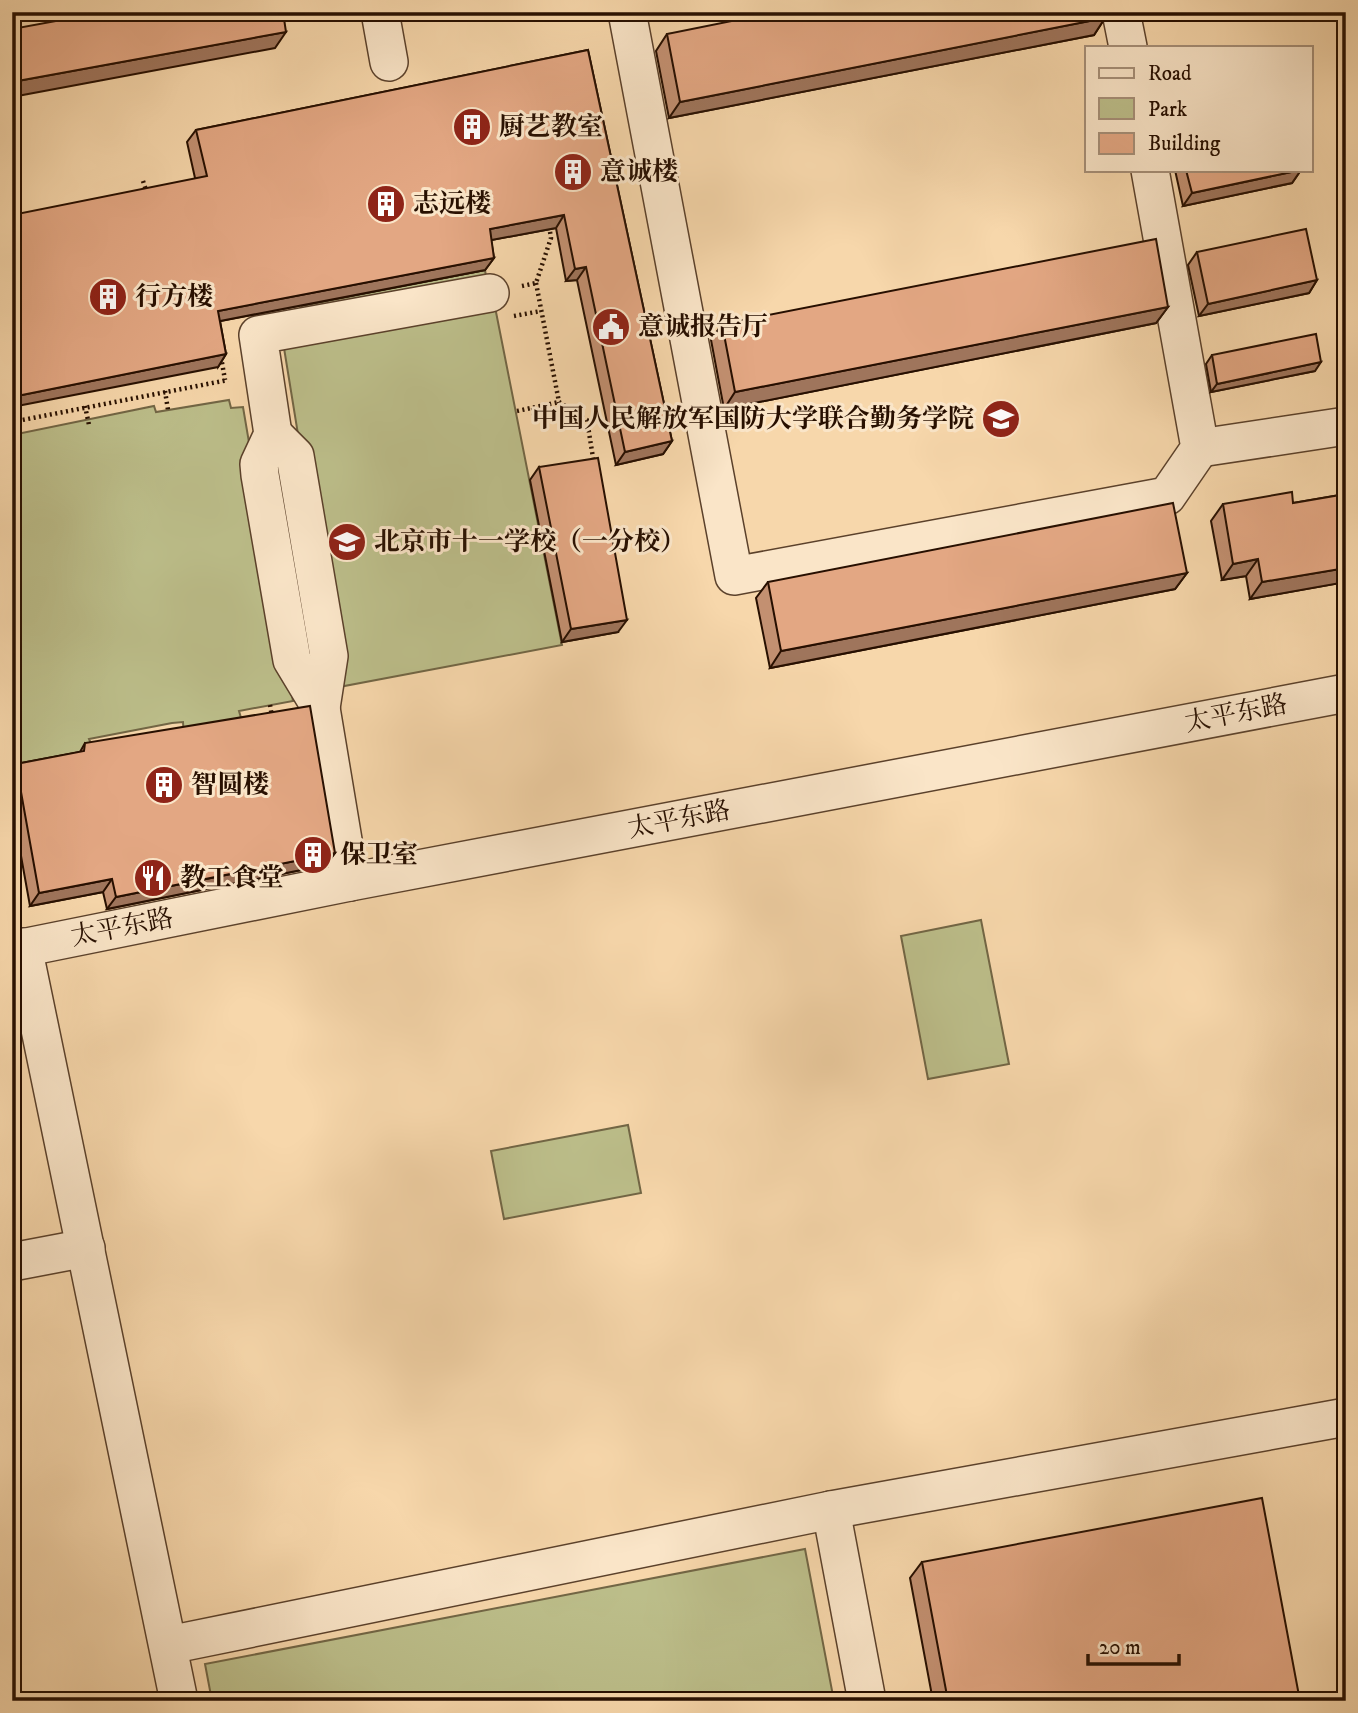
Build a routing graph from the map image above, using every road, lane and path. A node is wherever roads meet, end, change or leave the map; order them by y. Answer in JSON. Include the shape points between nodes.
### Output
{"nodes":[{"id":1,"x":380,"y":12,"type":"edge"},
{"id":2,"x":627,"y":12,"type":"edge"},
{"id":3,"x":1121,"y":12,"type":"edge"},
{"id":4,"x":1128,"y":46,"type":"edge"},
{"id":5,"x":389,"y":62,"type":"dead end"},
{"id":6,"x":1150,"y":172,"type":"edge"},
{"id":7,"x":143,"y":181,"type":"dead end"},
{"id":8,"x":156,"y":187,"type":"edge"},
{"id":9,"x":146,"y":190,"type":"junction"},
{"id":10,"x":132,"y":192,"type":"edge"},
{"id":11,"x":547,"y":212,"type":"edge"},
{"id":12,"x":536,"y":283,"type":"junction"},
{"id":13,"x":500,"y":305,"type":"junction"},
{"id":14,"x":541,"y":312,"type":"junction"},
{"id":15,"x":221,"y":355,"type":"edge"},
{"id":16,"x":165,"y":391,"type":"junction"},
{"id":17,"x":559,"y":402,"type":"junction"},
{"id":18,"x":85,"y":406,"type":"junction"},
{"id":19,"x":533,"y":408,"type":"junction"},
{"id":20,"x":168,"y":410,"type":"dead end"},
{"id":21,"x":517,"y":411,"type":"dead end"},
{"id":22,"x":535,"y":421,"type":"dead end"},
{"id":23,"x":12,"y":422,"type":"edge"},
{"id":24,"x":89,"y":425,"type":"dead end"},
{"id":25,"x":1346,"y":426,"type":"edge"},
{"id":26,"x":1200,"y":448,"type":"junction"},
{"id":27,"x":595,"y":470,"type":"edge"},
{"id":28,"x":1346,"y":693,"type":"edge"},
{"id":29,"x":270,"y":705,"type":"dead end"},
{"id":30,"x":273,"y":723,"type":"edge"},
{"id":31,"x":350,"y":882,"type":"junction"},
{"id":32,"x":18,"y":949,"type":"edge"},
{"id":33,"x":86,"y":1248,"type":"junction"},
{"id":34,"x":12,"y":1262,"type":"edge"},
{"id":35,"x":1346,"y":1417,"type":"edge"},
{"id":36,"x":831,"y":1510,"type":"junction"},
{"id":37,"x":169,"y":1645,"type":"junction"},
{"id":38,"x":179,"y":1701,"type":"edge"},
{"id":39,"x":867,"y":1701,"type":"edge"}],
"edges":[{"from":1,"to":5,"type":"street"},
{"from":2,"to":26,"type":"street","via":[[734,576],[1167,496]]},
{"from":3,"to":4,"type":"street"},
{"from":6,"to":26,"type":"street"},
{"from":7,"to":9,"type":"path"},
{"from":8,"to":9,"type":"path"},
{"from":9,"to":10,"type":"path"},
{"from":11,"to":12,"type":"path","via":[[551,238]]},
{"from":12,"to":13,"type":"path"},
{"from":12,"to":14,"type":"path"},
{"from":13,"to":14,"type":"path"},
{"from":13,"to":31,"type":"street","via":[[258,335],[273,434],[259,464],[289,644],[292,660],[321,708]]},
{"from":14,"to":17,"type":"path"},
{"from":15,"to":16,"type":"path","via":[[225,380]]},
{"from":16,"to":18,"type":"path"},
{"from":16,"to":20,"type":"path"},
{"from":17,"to":19,"type":"path"},
{"from":17,"to":27,"type":"path","via":[[587,420]]},
{"from":18,"to":23,"type":"path"},
{"from":18,"to":24,"type":"path"},
{"from":19,"to":21,"type":"path"},
{"from":19,"to":22,"type":"path"},
{"from":25,"to":26,"type":"street"},
{"from":28,"to":31,"type":"street","name":"太平东路"},
{"from":29,"to":30,"type":"path"},
{"from":31,"to":32,"type":"street","name":"太平东路"},
{"from":32,"to":33,"type":"street"},
{"from":33,"to":34,"type":"street"},
{"from":33,"to":37,"type":"street"},
{"from":35,"to":36,"type":"street"},
{"from":36,"to":37,"type":"street"},
{"from":36,"to":39,"type":"street"},
{"from":37,"to":38,"type":"street"}]}
